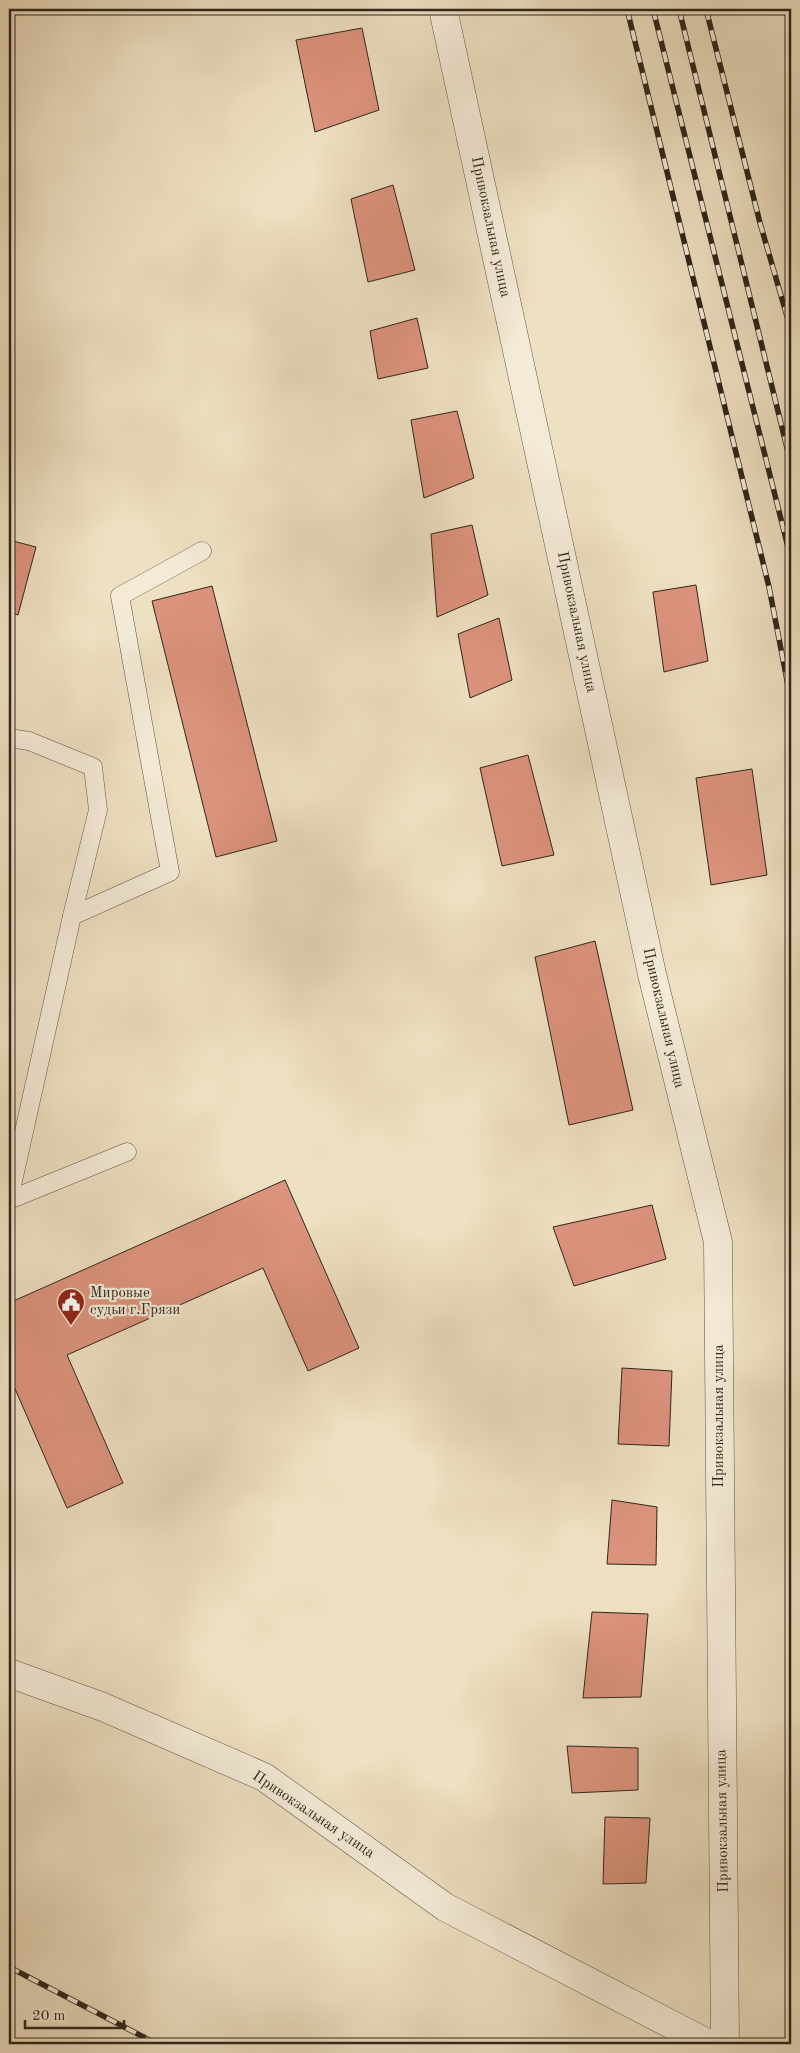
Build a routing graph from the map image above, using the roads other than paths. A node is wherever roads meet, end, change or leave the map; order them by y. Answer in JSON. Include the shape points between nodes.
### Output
{"nodes":[{"id":1,"x":443,"y":9,"type":"edge"},
{"id":2,"x":202,"y":551,"type":"dead end"},
{"id":3,"x":9,"y":738,"type":"edge"},
{"id":4,"x":72,"y":916,"type":"junction"},
{"id":5,"x":127,"y":1152,"type":"dead end"},
{"id":6,"x":9,"y":1199,"type":"edge"},
{"id":7,"x":9,"y":1673,"type":"edge"},
{"id":8,"x":709,"y":2044,"type":"edge"},
{"id":9,"x":726,"y":2044,"type":"edge"}],
"edges":[{"from":1,"to":9,"type":"street","name":"Привокзальная улица","via":[[652,974],[718,1242]]},
{"from":2,"to":4,"type":"lane","via":[[120,596],[170,872]]},
{"from":3,"to":4,"type":"lane","via":[[29,741],[93,768],[98,810]]},
{"from":4,"to":6,"type":"lane"},
{"from":5,"to":6,"type":"lane"},
{"from":7,"to":8,"type":"street","name":"Привокзальная улица","via":[[103,1707],[264,1777],[444,1907]]}]}
